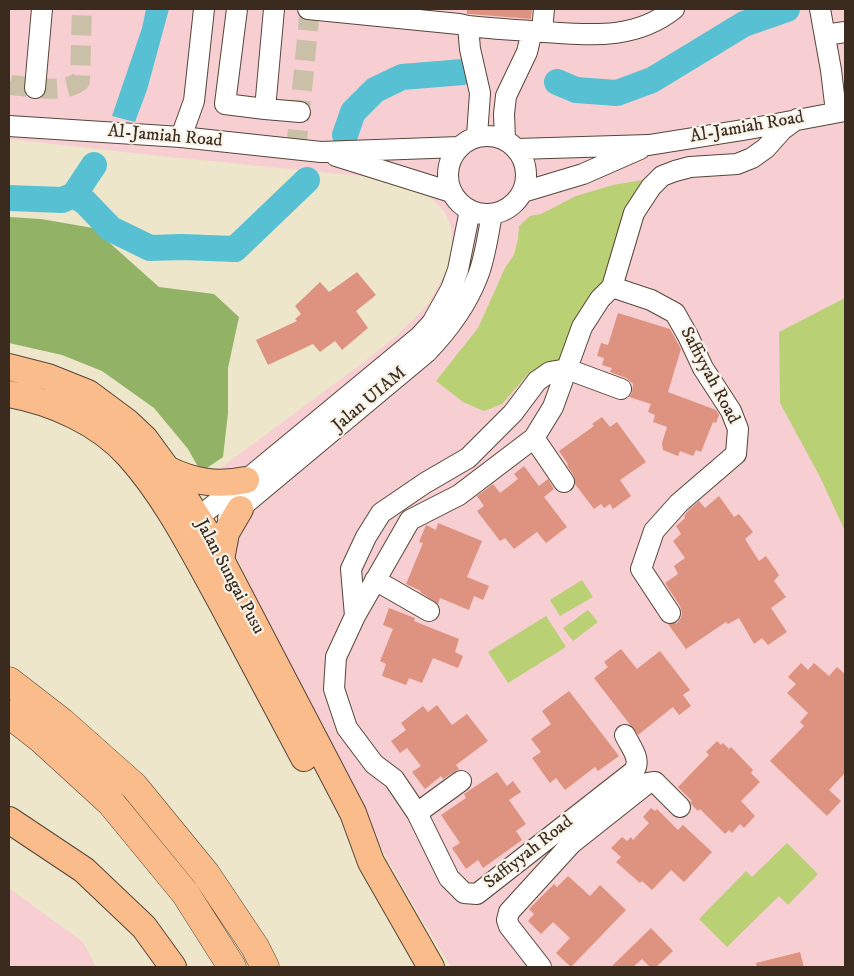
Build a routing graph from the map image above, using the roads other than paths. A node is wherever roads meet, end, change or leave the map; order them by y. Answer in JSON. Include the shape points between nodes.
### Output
{"nodes":[{"id":1,"x":42,"y":9,"type":"edge"},
{"id":2,"x":204,"y":9,"type":"edge"},
{"id":3,"x":237,"y":9,"type":"edge"},
{"id":4,"x":274,"y":9,"type":"edge"},
{"id":5,"x":309,"y":9,"type":"edge"},
{"id":6,"x":544,"y":9,"type":"edge"},
{"id":7,"x":674,"y":9,"type":"edge"},
{"id":8,"x":820,"y":9,"type":"edge"},
{"id":9,"x":462,"y":20,"type":"edge"},
{"id":10,"x":537,"y":31,"type":"junction"},
{"id":11,"x":845,"y":32,"type":"edge"},
{"id":12,"x":825,"y":35,"type":"junction"},
{"id":13,"x":838,"y":69,"type":"edge"},
{"id":14,"x":36,"y":88,"type":"dead end"},
{"id":15,"x":480,"y":93,"type":"junction"},
{"id":16,"x":506,"y":96,"type":"junction"},
{"id":17,"x":194,"y":101,"type":"junction"},
{"id":18,"x":225,"y":104,"type":"junction"},
{"id":19,"x":265,"y":108,"type":"junction"},
{"id":20,"x":841,"y":111,"type":"edge"},
{"id":21,"x":300,"y":112,"type":"dead end"},
{"id":22,"x":797,"y":119,"type":"junction"},
{"id":23,"x":9,"y":126,"type":"edge"},
{"id":24,"x":749,"y":129,"type":"junction"},
{"id":25,"x":477,"y":136,"type":"junction"},
{"id":26,"x":182,"y":137,"type":"junction"},
{"id":27,"x":511,"y":144,"type":"junction"},
{"id":28,"x":649,"y":145,"type":"junction"},
{"id":29,"x":459,"y":147,"type":"junction"},
{"id":30,"x":321,"y":152,"type":"junction"},
{"id":31,"x":752,"y":158,"type":"junction"},
{"id":32,"x":451,"y":192,"type":"junction"},
{"id":33,"x":522,"y":192,"type":"junction"},
{"id":34,"x":470,"y":210,"type":"junction"},
{"id":35,"x":492,"y":214,"type":"junction"},
{"id":36,"x":612,"y":287,"type":"junction"},
{"id":37,"x":9,"y":367,"type":"edge"},
{"id":38,"x":567,"y":369,"type":"junction"},
{"id":39,"x":620,"y":389,"type":"dead end"},
{"id":40,"x":9,"y":394,"type":"edge"},
{"id":41,"x":359,"y":398,"type":"junction"},
{"id":42,"x":534,"y":438,"type":"junction"},
{"id":43,"x":158,"y":475,"type":"junction"},
{"id":44,"x":246,"y":480,"type":"junction"},
{"id":45,"x":564,"y":482,"type":"dead end"},
{"id":46,"x":240,"y":509,"type":"junction"},
{"id":47,"x":194,"y":531,"type":"junction"},
{"id":48,"x":221,"y":560,"type":"junction"},
{"id":49,"x":375,"y":580,"type":"junction"},
{"id":50,"x":429,"y":611,"type":"dead end"},
{"id":51,"x":670,"y":614,"type":"dead end"},
{"id":52,"x":355,"y":616,"type":"junction"},
{"id":53,"x":9,"y":681,"type":"edge"},
{"id":54,"x":9,"y":714,"type":"edge"},
{"id":55,"x":625,"y":735,"type":"dead end"},
{"id":56,"x":461,"y":781,"type":"dead end"},
{"id":57,"x":680,"y":807,"type":"dead end"},
{"id":58,"x":417,"y":813,"type":"junction"},
{"id":59,"x":9,"y":820,"type":"edge"},
{"id":60,"x":371,"y":862,"type":"junction"},
{"id":61,"x":173,"y":967,"type":"edge"},
{"id":62,"x":232,"y":967,"type":"edge"},
{"id":63,"x":264,"y":967,"type":"edge"},
{"id":64,"x":431,"y":967,"type":"edge"},
{"id":65,"x":541,"y":967,"type":"edge"}],
"edges":[{"from":1,"to":14,"type":"street"},
{"from":2,"to":17,"type":"street"},
{"from":3,"to":18,"type":"street"},
{"from":4,"to":19,"type":"street"},
{"from":5,"to":9,"type":"street"},
{"from":6,"to":10,"type":"street"},
{"from":7,"to":10,"type":"street","via":[[645,26],[624,32],[596,35]]},
{"from":8,"to":12,"type":"street"},
{"from":9,"to":10,"type":"street"},
{"from":9,"to":15,"type":"street"},
{"from":10,"to":16,"type":"street"},
{"from":11,"to":12,"type":"street"},
{"from":12,"to":13,"type":"street"},
{"from":13,"to":20,"type":"street"},
{"from":15,"to":16,"type":"street"},
{"from":15,"to":25,"type":"street"},
{"from":16,"to":27,"type":"street","via":[[504,114]]},
{"from":17,"to":18,"type":"street"},
{"from":17,"to":26,"type":"street"},
{"from":18,"to":19,"type":"street"},
{"from":19,"to":21,"type":"street"},
{"from":20,"to":22,"type":"street","name":"Al-Jamiah Road"},
{"from":22,"to":24,"type":"street","name":"Al-Jamiah Road"},
{"from":22,"to":31,"type":"street","name":"Saffiyyah Road"},
{"from":23,"to":26,"type":"street","name":"Al-Jamiah Road"},
{"from":24,"to":28,"type":"street","name":"Al-Jamiah Road"},
{"from":24,"to":31,"type":"street","via":[[756,140]]},
{"from":25,"to":27,"type":"street","name":"Al-Jamiah Road","via":[[496,136]]},
{"from":25,"to":29,"type":"street","name":"Al-Jamiah Road"},
{"from":26,"to":30,"type":"street","name":"Al-Jamiah Road"},
{"from":27,"to":28,"type":"street","name":"Al-Jamiah Road"},
{"from":27,"to":33,"type":"street","via":[[524,159],[526,181]]},
{"from":28,"to":33,"type":"street","name":"Al-Jamiah Road","via":[[583,174]]},
{"from":29,"to":30,"type":"street","name":"Al-Jamiah Road"},
{"from":29,"to":32,"type":"street","via":[[448,168]]},
{"from":30,"to":32,"type":"street","name":"Al-Jamiah Road"},
{"from":31,"to":36,"type":"street","name":"Saffiyyah Road","via":[[737,164],[675,170],[662,176],[634,213]]},
{"from":32,"to":34,"type":"street","name":"Al-Jamiah Road"},
{"from":33,"to":35,"type":"street","name":"Al-Jamiah Road","via":[[507,209]]},
{"from":34,"to":35,"type":"street"},
{"from":34,"to":41,"type":"street","name":"Jalan UIAM","via":[[458,270],[432,323]]},
{"from":35,"to":41,"type":"street","name":"Jalan UIAM","via":[[478,276],[454,320],[427,352]]},
{"from":36,"to":38,"type":"street","name":"Saffiyyah Road","via":[[582,327]]},
{"from":36,"to":51,"type":"street","name":"Saffiyyah Road","via":[[651,300],[675,313],[738,429],[736,454],[679,503],[654,531],[642,569]]},
{"from":37,"to":43,"type":"main road","name":"Jalan Sungai Pusu","via":[[48,377],[88,393],[145,439]]},
{"from":38,"to":39,"type":"street"},
{"from":38,"to":42,"type":"street","name":"Saffiyyah Road","via":[[553,407]]},
{"from":38,"to":52,"type":"street","name":"Saffiyyah Road","via":[[550,372],[537,381],[513,413],[468,458],[381,513],[351,569]]},
{"from":40,"to":43,"type":"main road","name":"Jalan Sungai Pusu","via":[[63,410],[97,429]]},
{"from":41,"to":44,"type":"street","name":"Jalan UIAM"},
{"from":41,"to":46,"type":"street","name":"Jalan UIAM"},
{"from":42,"to":45,"type":"street"},
{"from":42,"to":49,"type":"street","name":"Saffiyyah Road","via":[[459,495],[410,520]]},
{"from":43,"to":44,"type":"main road","via":[[214,484]]},
{"from":43,"to":47,"type":"main road","name":"Jalan Sungai Pusu"},
{"from":44,"to":47,"type":"street","name":"Jalan UIAM"},
{"from":46,"to":47,"type":"street","name":"Jalan UIAM"},
{"from":46,"to":48,"type":"main road","via":[[226,533]]},
{"from":47,"to":48,"type":"main road","name":"Jalan Sungai Pusu"},
{"from":47,"to":60,"type":"main road","name":"Jalan Sungai Pusu","via":[[338,820]]},
{"from":48,"to":60,"type":"main road","name":"Jalan Sungai Pusu","via":[[353,813]]},
{"from":49,"to":50,"type":"street"},
{"from":49,"to":52,"type":"street","name":"Saffiyyah Road"},
{"from":52,"to":58,"type":"street","name":"Saffiyyah Road","via":[[336,657],[334,689],[347,728],[374,764],[394,779]]},
{"from":53,"to":63,"type":"highway","via":[[62,722],[134,786],[206,874],[255,947]]},
{"from":54,"to":62,"type":"highway","via":[[42,739],[111,803],[185,893]]},
{"from":55,"to":58,"type":"street","name":"Saffiyyah Road","via":[[637,760],[634,771],[476,894],[464,894],[449,878]]},
{"from":56,"to":58,"type":"street"},
{"from":57,"to":65,"type":"street","via":[[655,782],[648,783],[571,844],[509,912],[509,926]]},
{"from":59,"to":61,"type":"main road","via":[[84,870],[144,927]]},
{"from":60,"to":64,"type":"main road","name":"Jalan Sungai Pusu"}]}
